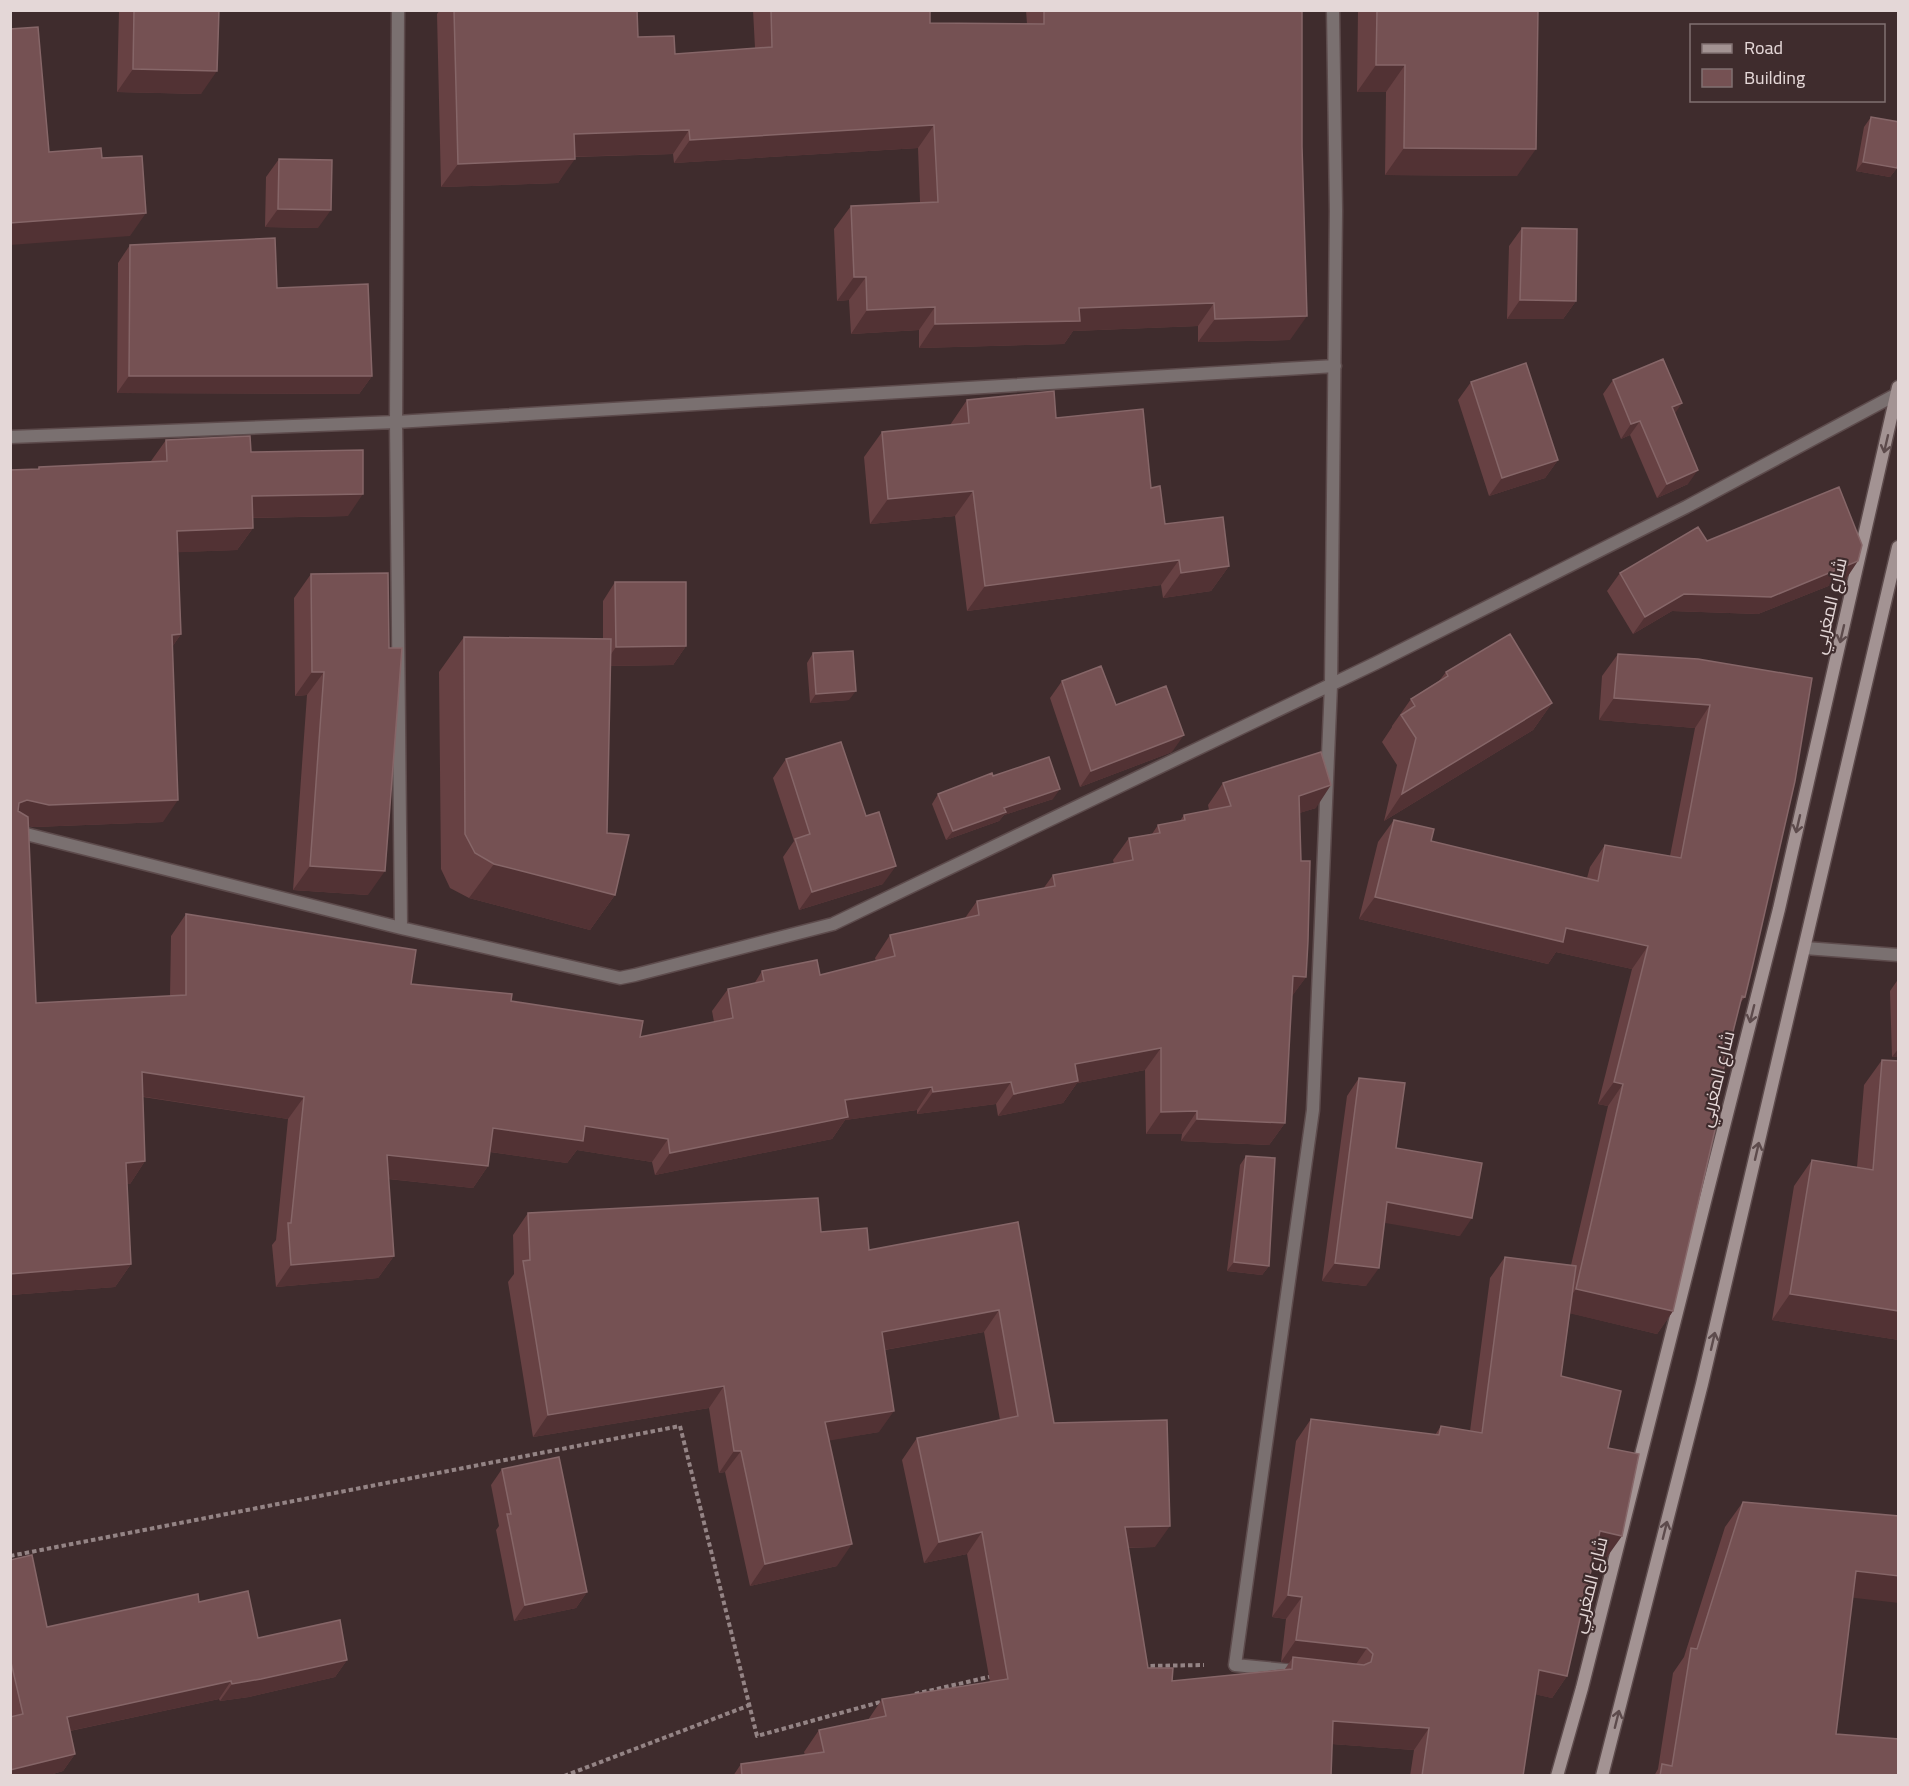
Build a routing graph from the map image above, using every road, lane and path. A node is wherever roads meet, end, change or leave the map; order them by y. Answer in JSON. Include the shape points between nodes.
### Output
{"nodes":[{"id":1,"x":398,"y":10,"type":"edge"},
{"id":2,"x":1333,"y":10,"type":"edge"},
{"id":3,"x":1335,"y":366,"type":"junction"},
{"id":4,"x":1898,"y":391,"type":"edge"},
{"id":5,"x":396,"y":422,"type":"junction"},
{"id":6,"x":10,"y":437,"type":"edge"},
{"id":7,"x":1899,"y":547,"type":"edge"},
{"id":8,"x":1331,"y":685,"type":"junction"},
{"id":9,"x":10,"y":830,"type":"edge"},
{"id":10,"x":401,"y":928,"type":"junction"},
{"id":11,"x":1805,"y":948,"type":"junction"},
{"id":12,"x":1899,"y":956,"type":"edge"},
{"id":13,"x":10,"y":1556,"type":"edge"},
{"id":14,"x":1235,"y":1665,"type":"junction"},
{"id":15,"x":1139,"y":1666,"type":"edge"},
{"id":16,"x":1304,"y":1672,"type":"edge"},
{"id":17,"x":999,"y":1675,"type":"dead end"},
{"id":18,"x":912,"y":1695,"type":"edge"},
{"id":19,"x":890,"y":1700,"type":"edge"},
{"id":20,"x":750,"y":1704,"type":"junction"},
{"id":21,"x":564,"y":1776,"type":"edge"},
{"id":22,"x":1557,"y":1776,"type":"edge"},
{"id":23,"x":1602,"y":1776,"type":"edge"}],
"edges":[{"from":1,"to":5,"type":"street"},
{"from":2,"to":3,"type":"street"},
{"from":3,"to":5,"type":"street"},
{"from":3,"to":8,"type":"street"},
{"from":4,"to":8,"type":"street","via":[[1686,507]]},
{"from":4,"to":22,"type":"main road","name":"شارع المغربي","one_way":true,"via":[[1776,921]]},
{"from":5,"to":6,"type":"street"},
{"from":5,"to":10,"type":"street"},
{"from":7,"to":11,"type":"main road"},
{"from":8,"to":10,"type":"street","via":[[832,924],[620,978]]},
{"from":8,"to":14,"type":"street","via":[[1313,1110]]},
{"from":9,"to":10,"type":"street"},
{"from":11,"to":12,"type":"street"},
{"from":23,"to":11,"type":"main road","one_way":true,"via":[[1702,1384]]},
{"from":13,"to":20,"type":"path","via":[[680,1426]]},
{"from":14,"to":15,"type":"path"},
{"from":14,"to":16,"type":"street"},
{"from":17,"to":18,"type":"path"},
{"from":19,"to":20,"type":"path","via":[[757,1736]]},
{"from":20,"to":21,"type":"path"}]}
